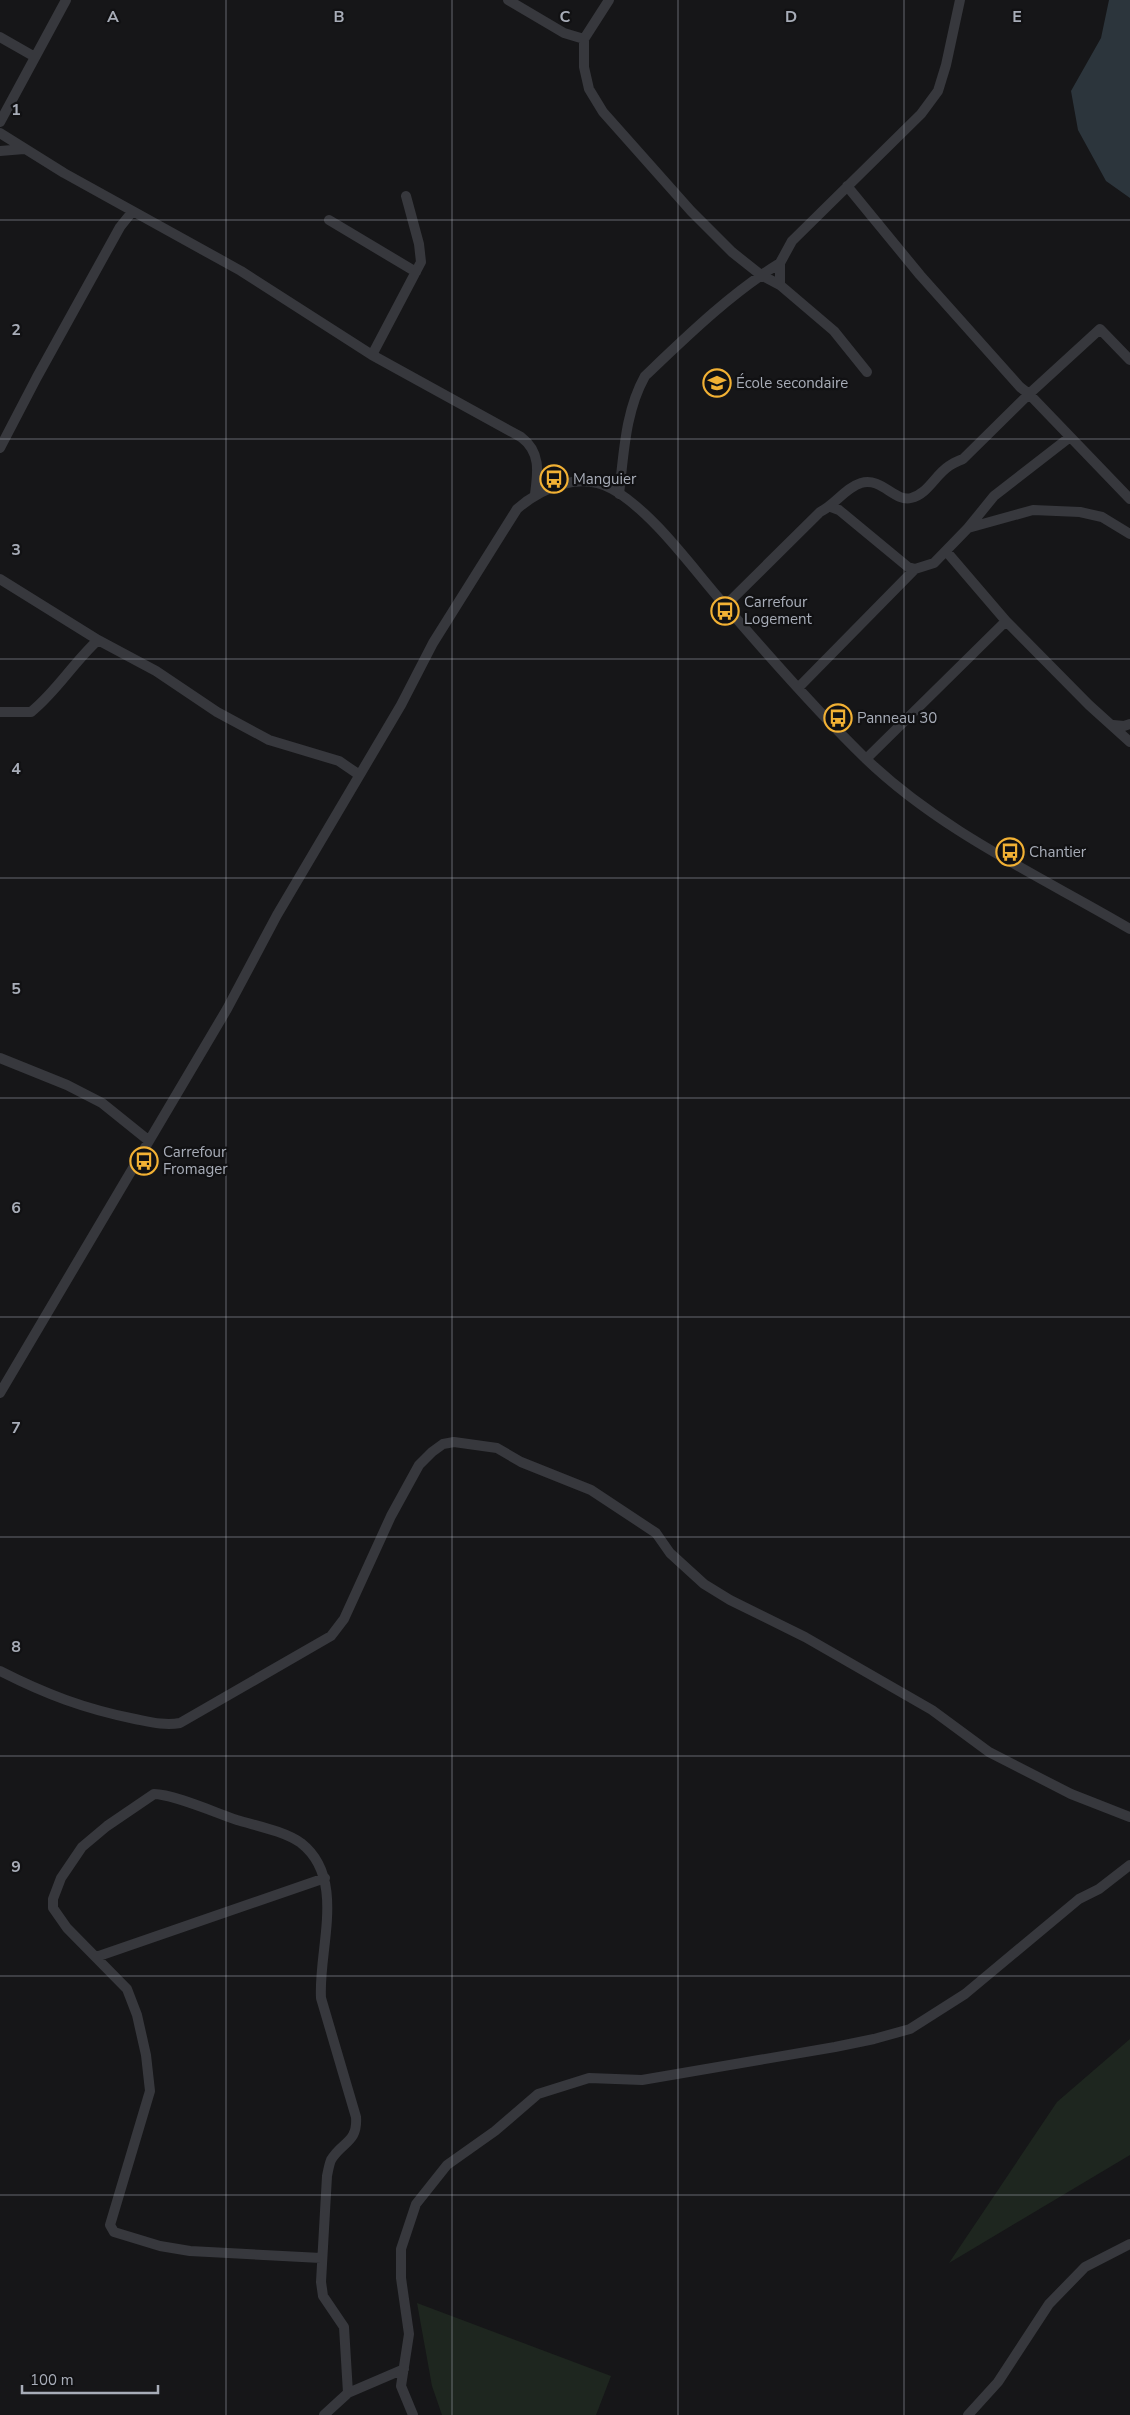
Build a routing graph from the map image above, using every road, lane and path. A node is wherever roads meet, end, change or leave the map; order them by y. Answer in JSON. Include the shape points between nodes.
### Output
{"nodes":[{"id":1,"x":66,"y":0,"type":"edge"},
{"id":2,"x":508,"y":0,"type":"edge"},
{"id":3,"x":609,"y":0,"type":"edge"},
{"id":4,"x":960,"y":0,"type":"edge"},
{"id":5,"x":0,"y":37,"type":"edge"},
{"id":6,"x":584,"y":39,"type":"junction"},
{"id":7,"x":35,"y":57,"type":"junction"},
{"id":8,"x":0,"y":122,"type":"edge"},
{"id":9,"x":0,"y":134,"type":"edge"},
{"id":10,"x":24,"y":148,"type":"junction"},
{"id":11,"x":0,"y":151,"type":"edge"},
{"id":12,"x":847,"y":186,"type":"junction"},
{"id":13,"x":406,"y":196,"type":"dead end"},
{"id":14,"x":132,"y":212,"type":"junction"},
{"id":15,"x":329,"y":220,"type":"dead end"},
{"id":16,"x":780,"y":263,"type":"junction"},
{"id":17,"x":416,"y":272,"type":"junction"},
{"id":18,"x":761,"y":275,"type":"junction"},
{"id":19,"x":780,"y":285,"type":"junction"},
{"id":20,"x":372,"y":355,"type":"junction"},
{"id":21,"x":1130,"y":360,"type":"edge"},
{"id":22,"x":867,"y":372,"type":"dead end"},
{"id":23,"x":1029,"y":394,"type":"junction"},
{"id":24,"x":1070,"y":437,"type":"junction"},
{"id":25,"x":0,"y":448,"type":"edge"},
{"id":26,"x":535,"y":494,"type":"junction"},
{"id":27,"x":619,"y":494,"type":"junction"},
{"id":28,"x":1130,"y":499,"type":"edge"},
{"id":29,"x":831,"y":507,"type":"junction"},
{"id":30,"x":968,"y":528,"type":"junction"},
{"id":31,"x":1130,"y":534,"type":"edge"},
{"id":32,"x":946,"y":551,"type":"junction"},
{"id":33,"x":915,"y":569,"type":"junction"},
{"id":34,"x":0,"y":578,"type":"edge"},
{"id":35,"x":725,"y":606,"type":"junction"},
{"id":36,"x":1006,"y":621,"type":"junction"},
{"id":37,"x":98,"y":640,"type":"junction"},
{"id":38,"x":798,"y":688,"type":"junction"},
{"id":39,"x":0,"y":712,"type":"edge"},
{"id":40,"x":1130,"y":724,"type":"edge"},
{"id":41,"x":1114,"y":725,"type":"junction"},
{"id":42,"x":1130,"y":742,"type":"edge"},
{"id":43,"x":866,"y":759,"type":"junction"},
{"id":44,"x":358,"y":774,"type":"junction"},
{"id":45,"x":1130,"y":929,"type":"edge"},
{"id":46,"x":0,"y":1058,"type":"edge"},
{"id":47,"x":148,"y":1140,"type":"junction"},
{"id":48,"x":0,"y":1393,"type":"edge"},
{"id":49,"x":0,"y":1671,"type":"edge"},
{"id":50,"x":1130,"y":1817,"type":"edge"},
{"id":51,"x":1130,"y":1865,"type":"edge"},
{"id":52,"x":325,"y":1878,"type":"junction"},
{"id":53,"x":96,"y":1957,"type":"junction"},
{"id":54,"x":1130,"y":2244,"type":"edge"},
{"id":55,"x":321,"y":2258,"type":"junction"},
{"id":56,"x":404,"y":2369,"type":"junction"},
{"id":57,"x":348,"y":2393,"type":"junction"},
{"id":58,"x":324,"y":2415,"type":"edge"},
{"id":59,"x":413,"y":2415,"type":"edge"},
{"id":60,"x":968,"y":2415,"type":"edge"}],
"edges":[{"from":1,"to":7,"type":"street"},
{"from":2,"to":6,"type":"street","via":[[564,32]]},
{"from":3,"to":6,"type":"street"},
{"from":4,"to":12,"type":"street","via":[[938,91],[921,114]]},
{"from":5,"to":7,"type":"street"},
{"from":6,"to":18,"type":"street","via":[[584,66],[602,112],[691,211],[732,252]]},
{"from":7,"to":8,"type":"street"},
{"from":9,"to":10,"type":"street"},
{"from":10,"to":11,"type":"street"},
{"from":10,"to":14,"type":"street"},
{"from":12,"to":16,"type":"street","via":[[792,241]]},
{"from":12,"to":23,"type":"street","via":[[920,275]]},
{"from":13,"to":17,"type":"street","via":[[420,244],[420,262]]},
{"from":14,"to":20,"type":"street","via":[[241,271]]},
{"from":14,"to":25,"type":"street","via":[[120,227]]},
{"from":15,"to":17,"type":"street"},
{"from":16,"to":18,"type":"street"},
{"from":16,"to":19,"type":"street"},
{"from":17,"to":20,"type":"street"},
{"from":18,"to":19,"type":"street"},
{"from":18,"to":27,"type":"street","via":[[645,376],[628,419]]},
{"from":19,"to":22,"type":"street","via":[[834,331]]},
{"from":20,"to":26,"type":"street","via":[[532,445],[538,469]]},
{"from":21,"to":23,"type":"street","via":[[1100,329]]},
{"from":23,"to":24,"type":"street"},
{"from":23,"to":29,"type":"street","via":[[963,459],[949,466],[920,494],[910,499],[902,498],[874,482],[862,483]]},
{"from":24,"to":28,"type":"street"},
{"from":24,"to":30,"type":"street","via":[[994,496]]},
{"from":26,"to":27,"type":"street","via":[[558,484],[571,483],[599,484]]},
{"from":26,"to":44,"type":"street","via":[[516,509],[507,523]]},
{"from":27,"to":35,"type":"street","via":[[657,527]]},
{"from":29,"to":33,"type":"street","via":[[839,510],[908,567]]},
{"from":29,"to":35,"type":"street","via":[[820,512]]},
{"from":30,"to":31,"type":"street","via":[[1033,510],[1055,510],[1102,517]]},
{"from":30,"to":32,"type":"street"},
{"from":32,"to":33,"type":"street","via":[[934,563]]},
{"from":32,"to":36,"type":"street"},
{"from":33,"to":38,"type":"street"},
{"from":34,"to":37,"type":"street"},
{"from":35,"to":38,"type":"street"},
{"from":36,"to":41,"type":"street","via":[[1089,705]]},
{"from":36,"to":43,"type":"street"},
{"from":37,"to":39,"type":"street","via":[[56,690],[31,712]]},
{"from":37,"to":44,"type":"street","via":[[156,671],[218,712],[269,740],[339,761]]},
{"from":38,"to":43,"type":"street"},
{"from":40,"to":41,"type":"street"},
{"from":41,"to":42,"type":"street"},
{"from":43,"to":45,"type":"street","via":[[914,800],[975,841]]},
{"from":44,"to":47,"type":"street","via":[[227,1010]]},
{"from":46,"to":47,"type":"street","via":[[67,1085],[102,1104]]},
{"from":47,"to":48,"type":"street"},
{"from":49,"to":50,"type":"street","via":[[49,1696],[107,1714],[168,1725],[180,1723],[330,1636],[344,1619],[391,1516],[419,1465],[444,1444],[474,1443],[497,1448],[521,1462],[591,1490],[656,1533],[670,1553],[697,1578],[730,1600],[805,1637],[924,1706],[998,1758],[1072,1794]]},
{"from":51,"to":56,"type":"street","via":[[1099,1889],[1079,1899],[965,1994],[910,2029],[835,2047],[642,2080],[589,2078],[538,2094],[495,2131],[447,2165],[416,2204],[401,2249],[400,2278],[409,2334]]},
{"from":52,"to":53,"type":"street"},
{"from":52,"to":53,"type":"street","via":[[301,1844],[279,1833],[154,1794],[82,1847],[61,1878],[53,1899],[53,1908]]},
{"from":52,"to":55,"type":"street","via":[[328,1897],[321,1998],[357,2127],[354,2136],[331,2160],[326,2176]]},
{"from":53,"to":55,"type":"street","via":[[127,1989],[131,1998],[150,2091],[111,2218],[114,2232],[190,2251]]},
{"from":54,"to":60,"type":"street","via":[[1085,2267],[1049,2304],[998,2382]]},
{"from":55,"to":57,"type":"street","via":[[323,2296],[344,2327]]},
{"from":56,"to":57,"type":"street"},
{"from":56,"to":59,"type":"street","via":[[401,2386]]},
{"from":57,"to":58,"type":"street"}]}
